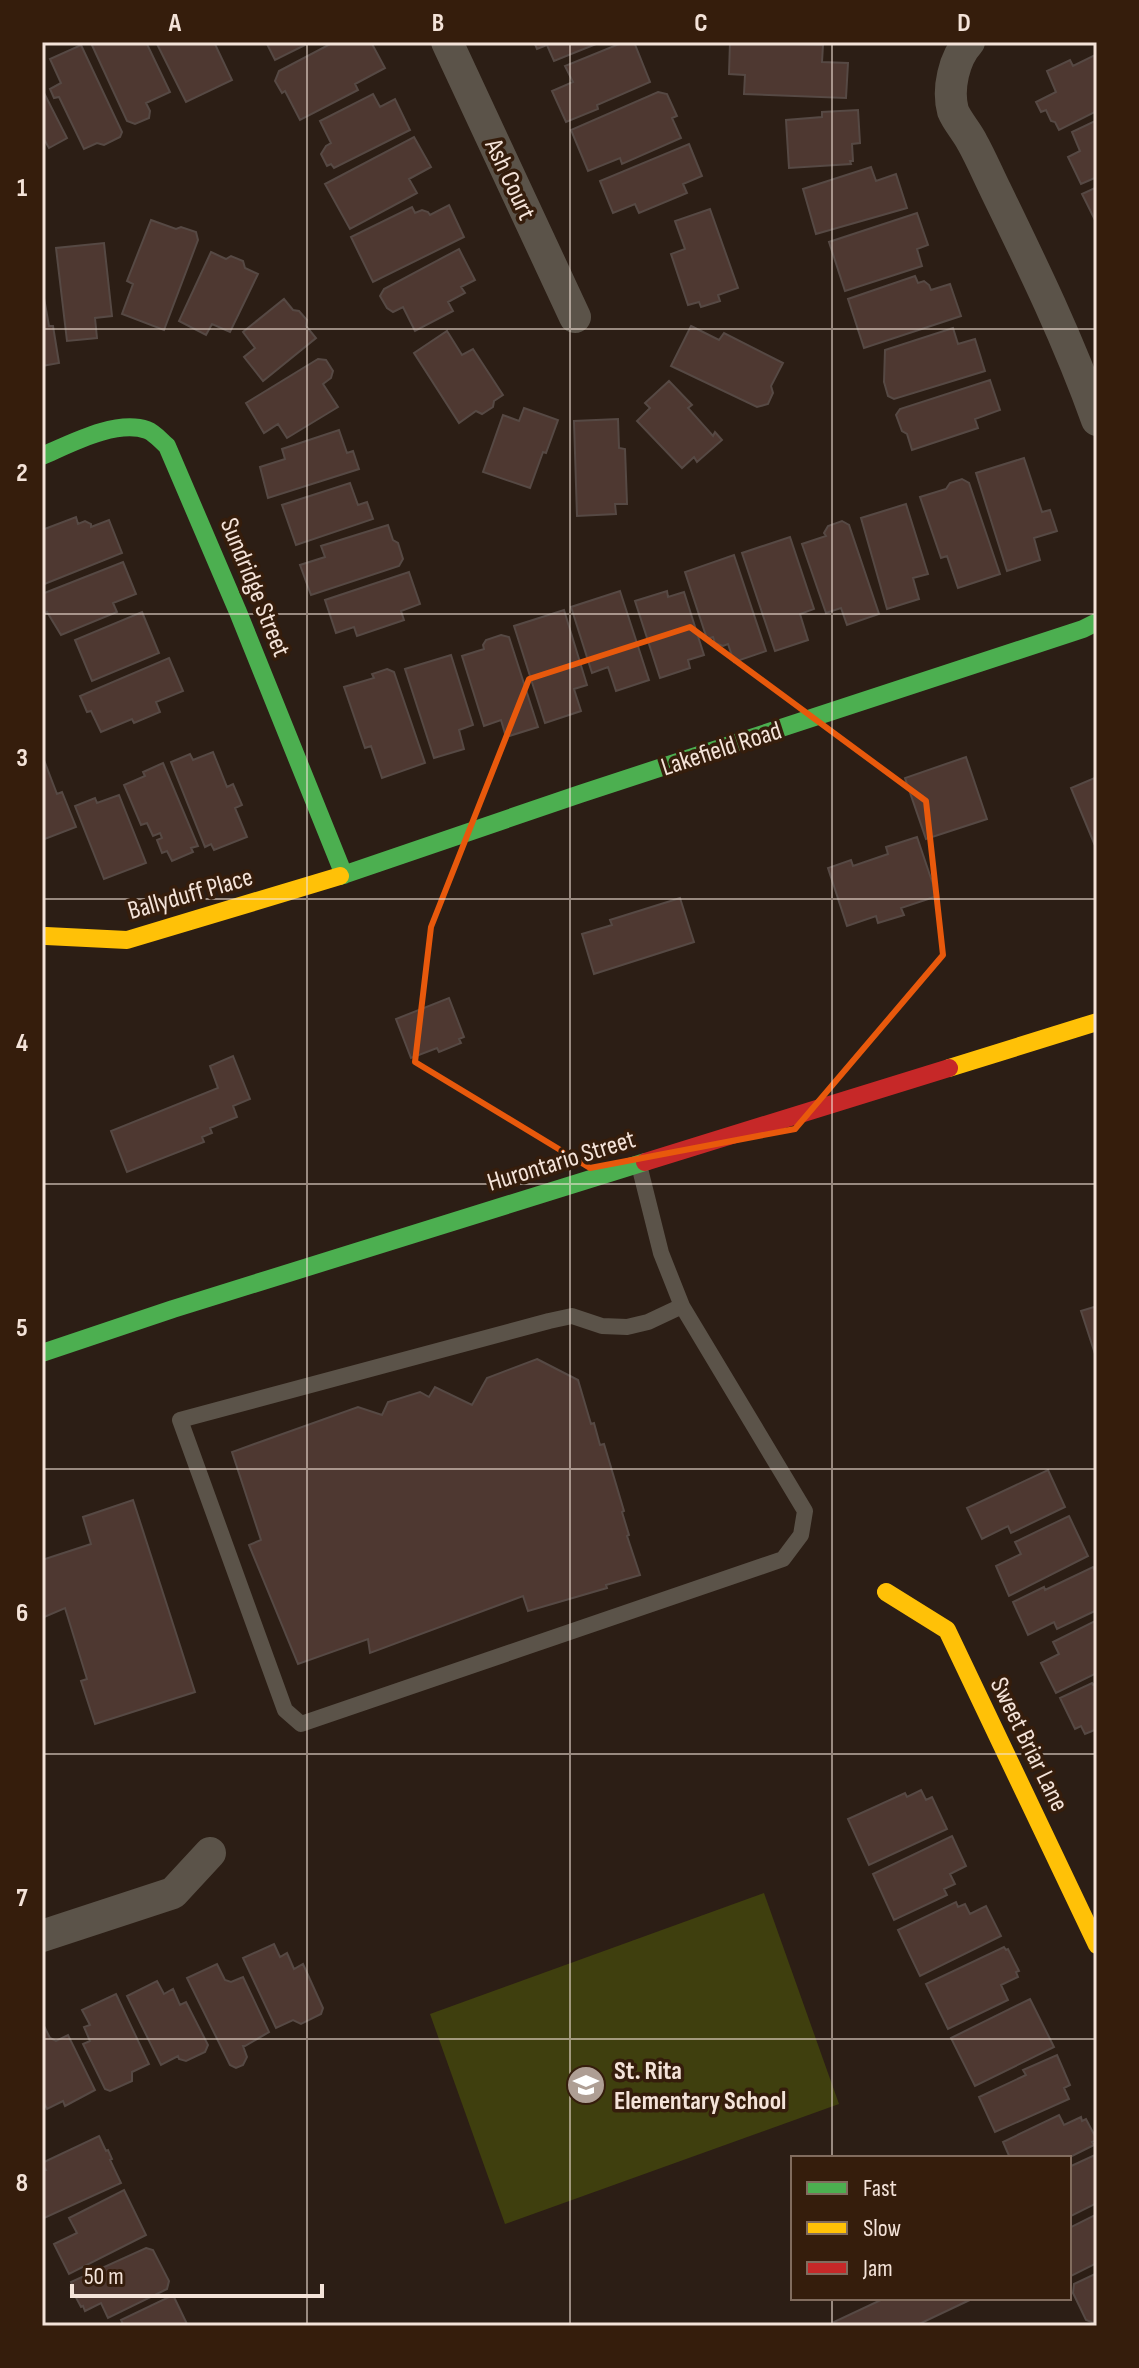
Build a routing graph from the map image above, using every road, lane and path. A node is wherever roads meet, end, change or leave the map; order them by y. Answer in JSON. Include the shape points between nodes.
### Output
{"nodes":[{"id":1,"x":447,"y":42,"type":"edge"},
{"id":2,"x":969,"y":42,"type":"edge"},
{"id":3,"x":575,"y":317,"type":"dead end"},
{"id":4,"x":1097,"y":420,"type":"edge"},
{"id":5,"x":42,"y":456,"type":"edge"},
{"id":6,"x":1097,"y":622,"type":"edge"},
{"id":7,"x":344,"y":875,"type":"junction"},
{"id":8,"x":46,"y":936,"type":"dead end"},
{"id":9,"x":1097,"y":1022,"type":"edge"},
{"id":10,"x":639,"y":1163,"type":"junction"},
{"id":11,"x":682,"y":1306,"type":"junction"},
{"id":12,"x":42,"y":1353,"type":"edge"},
{"id":13,"x":886,"y":1592,"type":"dead end"},
{"id":14,"x":210,"y":1853,"type":"dead end"},
{"id":15,"x":42,"y":1936,"type":"edge"},
{"id":16,"x":1097,"y":1945,"type":"edge"}],
"edges":[{"from":1,"to":3,"type":"street","name":"Ash Court"},
{"from":2,"to":4,"type":"street","via":[[955,67],[954,111],[1052,306]]},
{"from":5,"to":7,"type":"street","name":"Sundridge Street","via":[[126,428],[149,431],[167,446]]},
{"from":6,"to":7,"type":"street","name":"Lakefield Road"},
{"from":7,"to":8,"type":"street","name":"Ballyduff Place","via":[[127,940]]},
{"from":9,"to":10,"type":"street","name":"Hurontario Street"},
{"from":10,"to":11,"type":"lane","via":[[661,1253]]},
{"from":10,"to":12,"type":"street","name":"Hurontario Street"},
{"from":11,"to":11,"type":"lane","via":[[627,1327],[572,1316],[549,1321],[180,1420],[285,1710],[301,1724],[783,1559],[801,1535],[805,1511]]},
{"from":13,"to":16,"type":"street","name":"Sweet Briar Lane","via":[[947,1630]]},
{"from":14,"to":15,"type":"street","via":[[173,1893]]}]}
